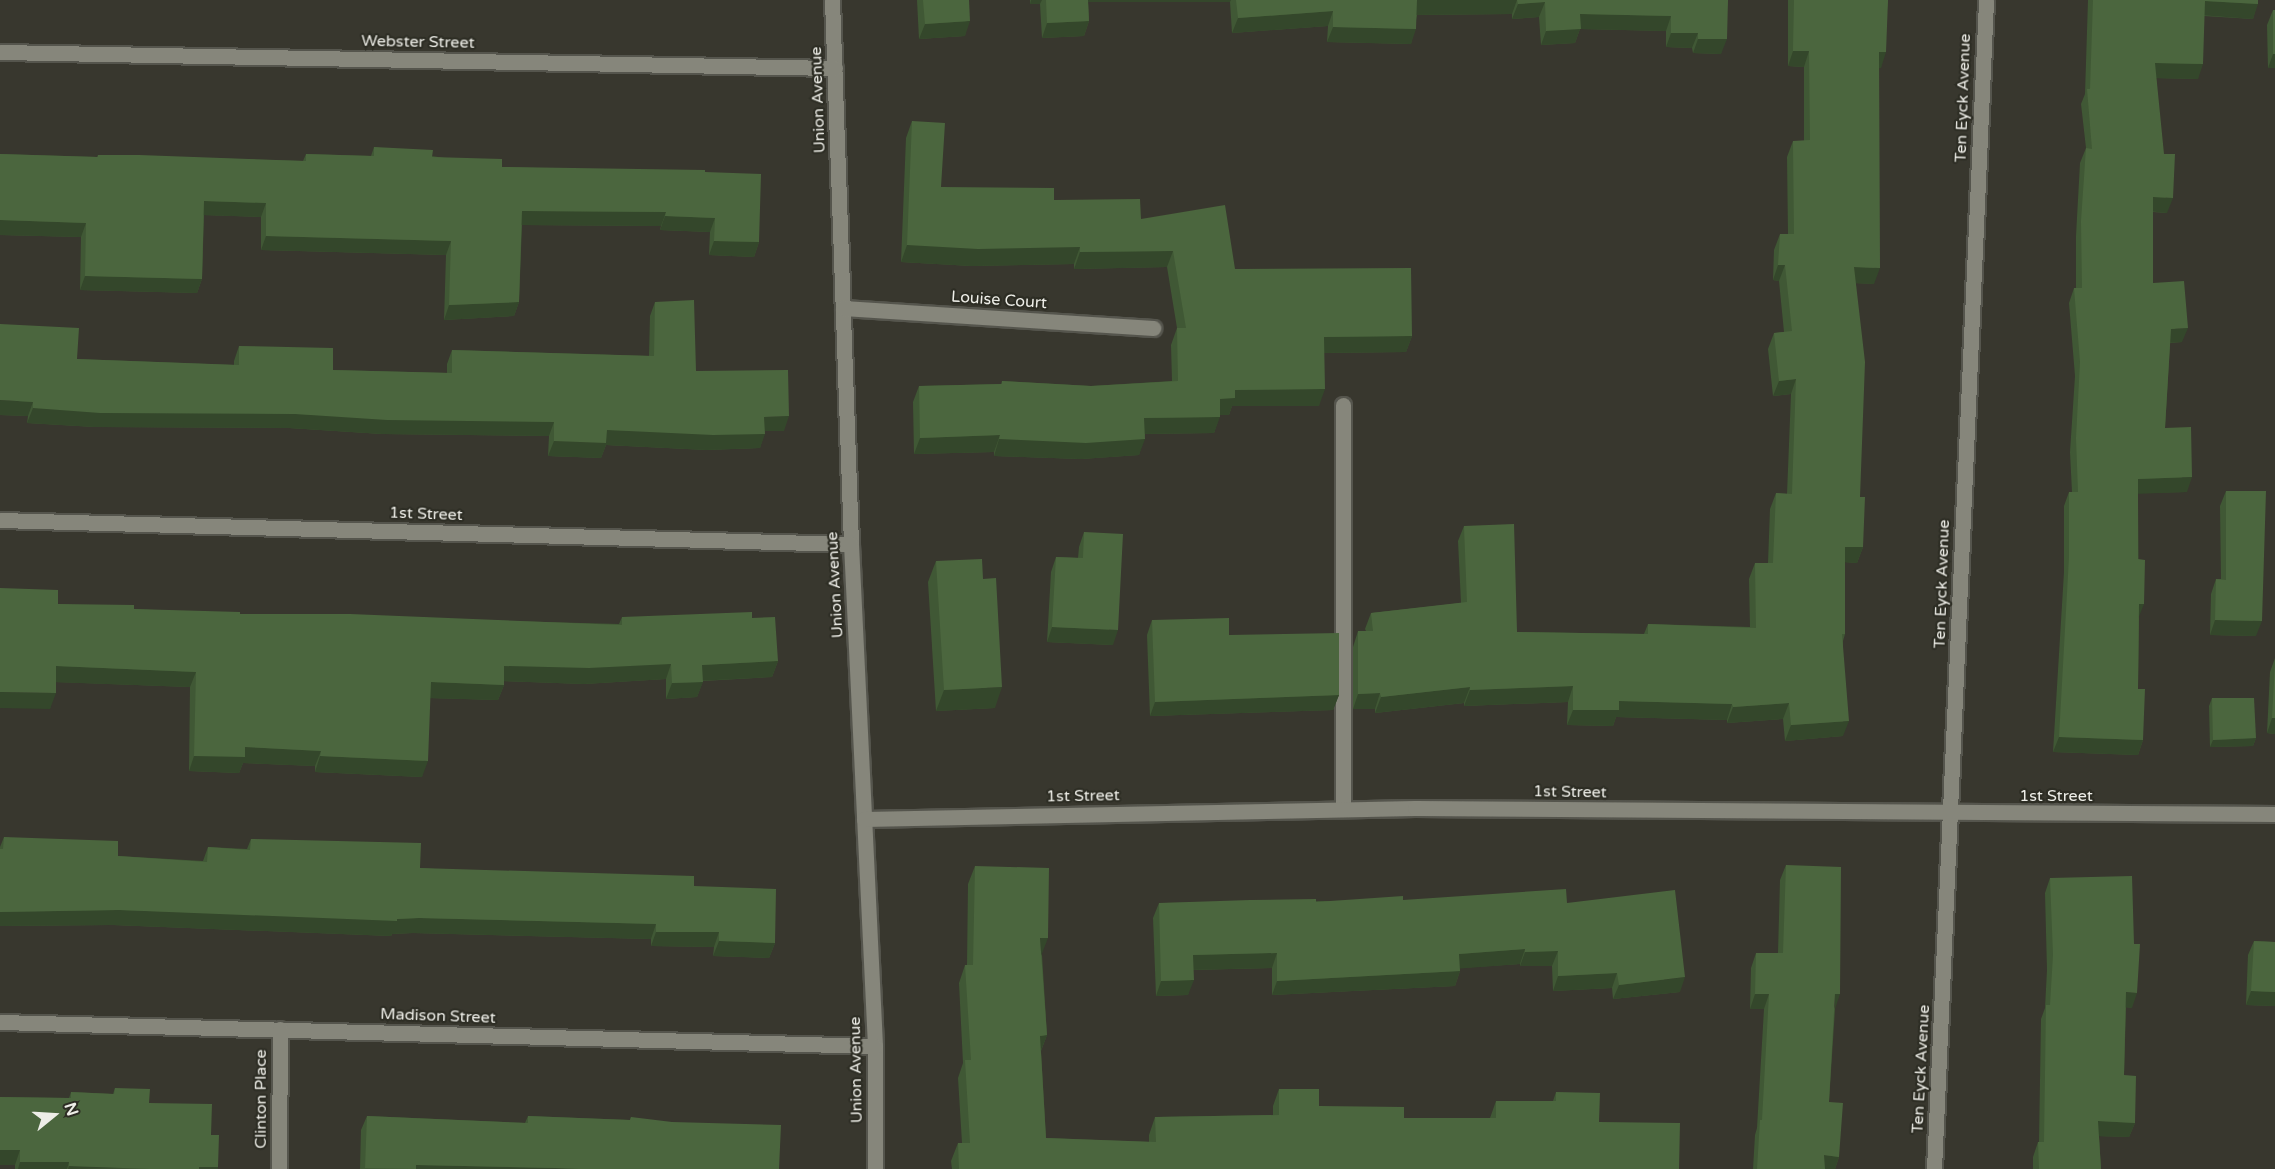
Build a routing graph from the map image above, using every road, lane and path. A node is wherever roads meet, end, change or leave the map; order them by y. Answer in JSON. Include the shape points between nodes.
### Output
{"nodes":[{"id":1,"x":832,"y":0,"type":"edge"},
{"id":2,"x":1986,"y":0,"type":"edge"},
{"id":3,"x":0,"y":52,"type":"edge"},
{"id":4,"x":835,"y":68,"type":"junction"},
{"id":5,"x":843,"y":308,"type":"junction"},
{"id":6,"x":1153,"y":328,"type":"dead end"},
{"id":7,"x":1343,"y":405,"type":"dead end"},
{"id":8,"x":0,"y":520,"type":"edge"},
{"id":9,"x":851,"y":544,"type":"junction"},
{"id":10,"x":1343,"y":809,"type":"junction"},
{"id":11,"x":1950,"y":814,"type":"junction"},
{"id":12,"x":2275,"y":814,"type":"edge"},
{"id":13,"x":864,"y":819,"type":"junction"},
{"id":14,"x":0,"y":1022,"type":"edge"},
{"id":15,"x":280,"y":1029,"type":"junction"},
{"id":16,"x":875,"y":1046,"type":"junction"},
{"id":17,"x":279,"y":1169,"type":"edge"},
{"id":18,"x":875,"y":1169,"type":"edge"},
{"id":19,"x":1934,"y":1169,"type":"edge"}],
"edges":[{"from":1,"to":4,"type":"street","name":"Union Avenue"},
{"from":2,"to":11,"type":"street","name":"Ten Eyck Avenue"},
{"from":3,"to":4,"type":"street","name":"Webster Street"},
{"from":4,"to":5,"type":"street","name":"Union Avenue"},
{"from":5,"to":6,"type":"street","name":"Louise Court"},
{"from":5,"to":9,"type":"street","name":"Union Avenue"},
{"from":7,"to":10,"type":"street"},
{"from":8,"to":9,"type":"street","name":"1st Street"},
{"from":9,"to":13,"type":"street","name":"Union Avenue"},
{"from":10,"to":11,"type":"street","name":"1st Street"},
{"from":10,"to":13,"type":"street","name":"1st Street"},
{"from":11,"to":12,"type":"street","name":"1st Street"},
{"from":11,"to":19,"type":"street","name":"Ten Eyck Avenue"},
{"from":13,"to":16,"type":"street","name":"Union Avenue"},
{"from":14,"to":15,"type":"street","name":"Madison Street"},
{"from":15,"to":16,"type":"street","name":"Madison Street"},
{"from":15,"to":17,"type":"street","name":"Clinton Place"},
{"from":16,"to":18,"type":"street","name":"Union Avenue"}]}
